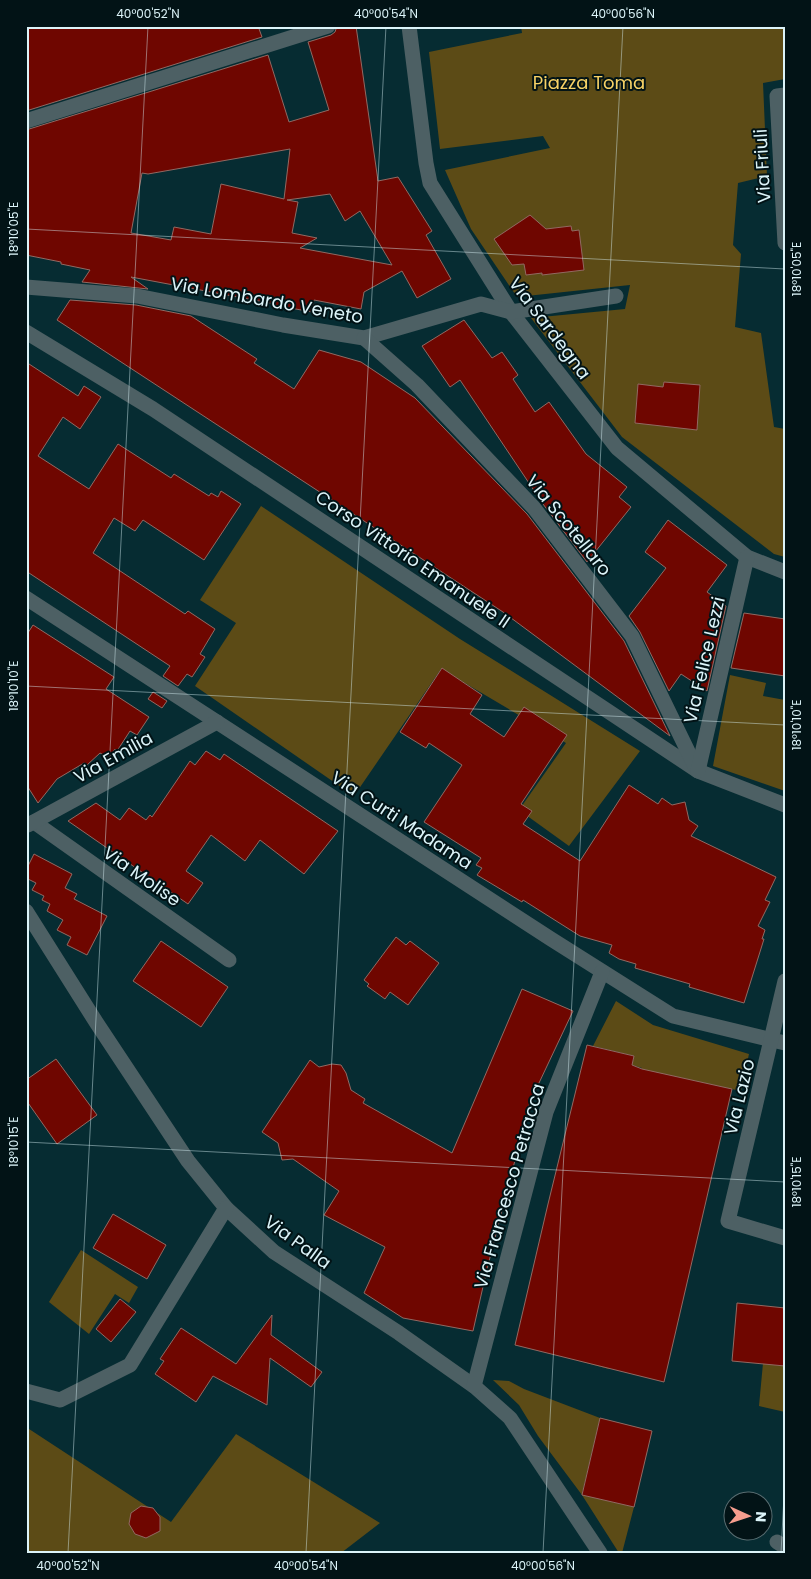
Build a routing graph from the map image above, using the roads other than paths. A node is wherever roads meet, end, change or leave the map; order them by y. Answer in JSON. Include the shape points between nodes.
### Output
{"nodes":[{"id":1,"x":328,"y":26,"type":"edge"},
{"id":2,"x":409,"y":26,"type":"edge"},
{"id":3,"x":785,"y":95,"type":"edge"},
{"id":4,"x":26,"y":120,"type":"edge"},
{"id":5,"x":785,"y":243,"type":"edge"},
{"id":6,"x":26,"y":287,"type":"edge"},
{"id":7,"x":616,"y":296,"type":"dead end"},
{"id":8,"x":511,"y":312,"type":"junction"},
{"id":9,"x":26,"y":332,"type":"edge"},
{"id":10,"x":364,"y":338,"type":"junction"},
{"id":11,"x":747,"y":557,"type":"junction"},
{"id":12,"x":785,"y":572,"type":"edge"},
{"id":13,"x":26,"y":598,"type":"edge"},
{"id":14,"x":217,"y":722,"type":"junction"},
{"id":15,"x":698,"y":771,"type":"junction"},
{"id":16,"x":785,"y":805,"type":"edge"},
{"id":17,"x":30,"y":824,"type":"edge"},
{"id":18,"x":26,"y":911,"type":"edge"},
{"id":19,"x":229,"y":960,"type":"dead end"},
{"id":20,"x":602,"y":972,"type":"junction"},
{"id":21,"x":785,"y":981,"type":"edge"},
{"id":22,"x":778,"y":1040,"type":"edge"},
{"id":23,"x":226,"y":1208,"type":"junction"},
{"id":24,"x":785,"y":1238,"type":"edge"},
{"id":25,"x":474,"y":1386,"type":"junction"},
{"id":26,"x":26,"y":1391,"type":"edge"},
{"id":27,"x":600,"y":1553,"type":"edge"}],
"edges":[{"from":1,"to":4,"type":"street"},
{"from":2,"to":8,"type":"street","name":"Via Sardegna","via":[[430,183]]},
{"from":3,"to":5,"type":"street","name":"Via Friuli","via":[[777,96]]},
{"from":6,"to":10,"type":"street","name":"Via Lombardo Veneto","via":[[137,296]]},
{"from":7,"to":8,"type":"street","name":"Via Lombardo Veneto"},
{"from":8,"to":10,"type":"street","name":"Via Lombardo Veneto","via":[[481,304]]},
{"from":8,"to":11,"type":"street","name":"Via Sardegna","via":[[617,448]]},
{"from":9,"to":15,"type":"street","name":"Corso Vittorio Emanuele II","via":[[152,409]]},
{"from":10,"to":15,"type":"street","name":"Via Scotellaro","via":[[417,385],[534,508],[632,636]]},
{"from":11,"to":12,"type":"street","name":"Via Sardegna"},
{"from":11,"to":15,"type":"street","name":"Via Felice Lezzi"},
{"from":13,"to":14,"type":"street","name":"Via Curti Madama"},
{"from":14,"to":17,"type":"street","name":"Via Emilia"},
{"from":14,"to":20,"type":"street","name":"Via Curti Madama"},
{"from":15,"to":16,"type":"street","name":"Corso Vittorio Emanuele II"},
{"from":17,"to":19,"type":"street","name":"Via Molise"},
{"from":18,"to":23,"type":"street","name":"Via Palla","via":[[188,1161]]},
{"from":20,"to":22,"type":"street","name":"Via Curti Madama","via":[[673,1016]]},
{"from":20,"to":25,"type":"street","name":"Via Francesco Petracca","via":[[546,1112]]},
{"from":21,"to":22,"type":"street","name":"Via Lazio"},
{"from":22,"to":24,"type":"street","name":"Via Lazio","via":[[728,1222]]},
{"from":23,"to":25,"type":"street","name":"Via Palla","via":[[274,1252]]},
{"from":23,"to":26,"type":"street","via":[[130,1365],[60,1400]]},
{"from":25,"to":27,"type":"street","name":"Via Palla","via":[[510,1418]]}]}
